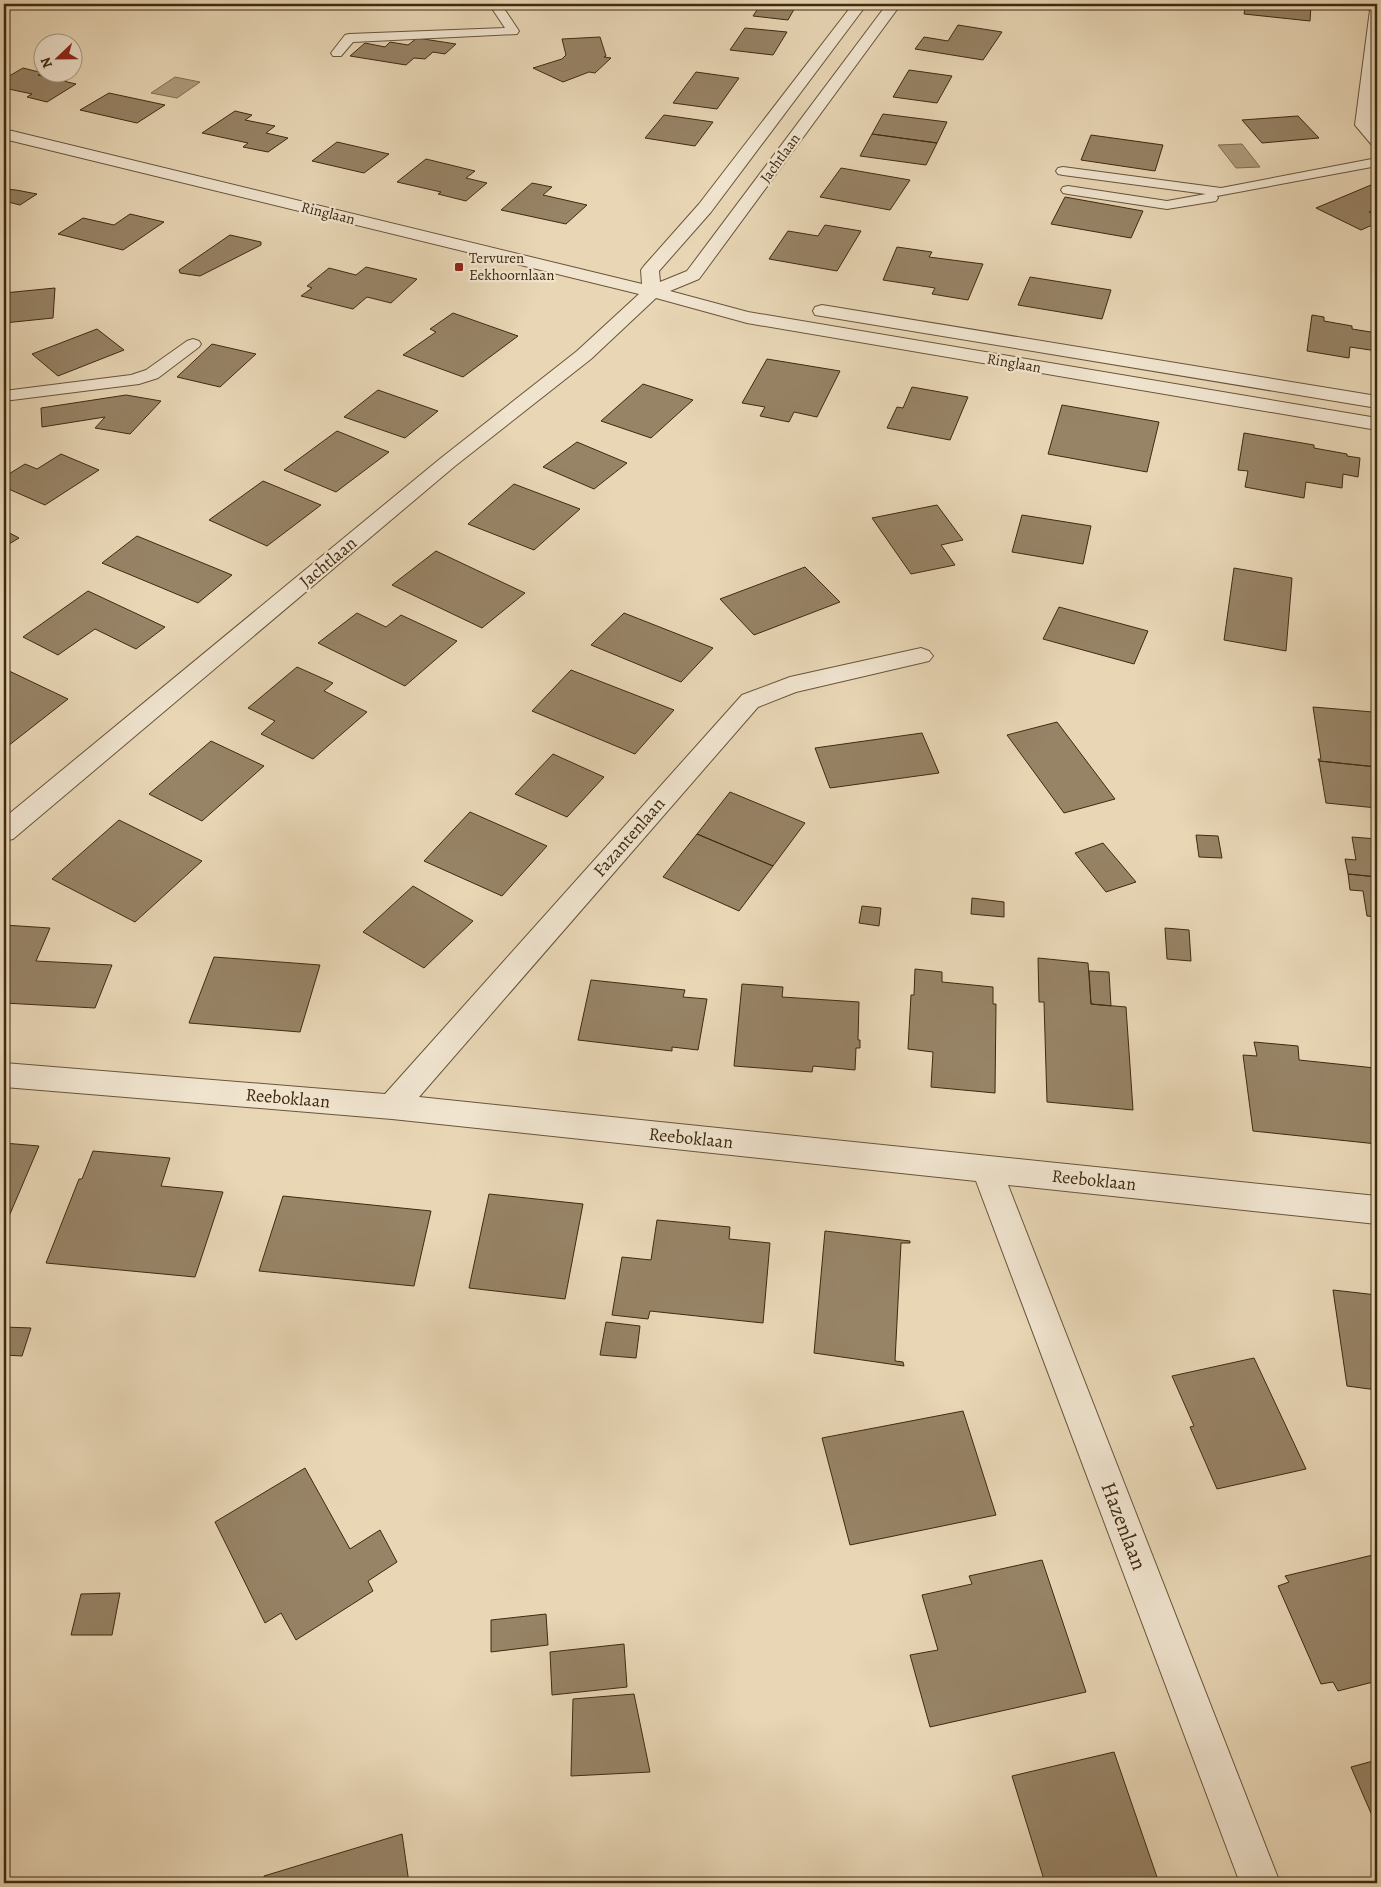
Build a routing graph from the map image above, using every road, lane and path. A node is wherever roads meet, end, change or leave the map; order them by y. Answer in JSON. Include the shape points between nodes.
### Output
{"nodes":[{"id":1,"x":495,"y":4,"type":"edge"},
{"id":2,"x":860,"y":4,"type":"edge"},
{"id":3,"x":894,"y":4,"type":"edge"},
{"id":4,"x":1377,"y":10,"type":"edge"},
{"id":5,"x":337,"y":53,"type":"dead end"},
{"id":6,"x":4,"y":134,"type":"edge"},
{"id":7,"x":1377,"y":140,"type":"edge"},
{"id":8,"x":1377,"y":162,"type":"edge"},
{"id":9,"x":1063,"y":171,"type":"dead end"},
{"id":10,"x":1068,"y":190,"type":"dead end"},
{"id":11,"x":1221,"y":192,"type":"junction"},
{"id":12,"x":652,"y":292,"type":"junction"},
{"id":13,"x":747,"y":299,"type":"dead end"},
{"id":14,"x":805,"y":308,"type":"dead end"},
{"id":15,"x":193,"y":344,"type":"dead end"},
{"id":16,"x":4,"y":396,"type":"edge"},
{"id":17,"x":1377,"y":402,"type":"edge"},
{"id":18,"x":1377,"y":424,"type":"edge"},
{"id":19,"x":921,"y":656,"type":"dead end"},
{"id":20,"x":4,"y":832,"type":"edge"},
{"id":21,"x":4,"y":1075,"type":"edge"},
{"id":22,"x":392,"y":1107,"type":"junction"},
{"id":23,"x":987,"y":1169,"type":"junction"},
{"id":24,"x":1377,"y":1210,"type":"edge"},
{"id":25,"x":1260,"y":1883,"type":"edge"}],
"edges":[{"from":1,"to":5,"type":"lane","via":[[513,31],[349,38]]},
{"from":2,"to":12,"type":"street","name":"Jachtlaan","via":[[705,208],[650,270]]},
{"from":3,"to":12,"type":"street","name":"Jachtlaan","via":[[693,275]]},
{"from":4,"to":7,"type":"street","via":[[1363,125]]},
{"from":6,"to":12,"type":"street","name":"Ringlaan"},
{"from":8,"to":11,"type":"lane"},
{"from":9,"to":11,"type":"lane"},
{"from":10,"to":11,"type":"lane","via":[[1167,205],[1210,199]]},
{"from":12,"to":13,"type":"street","name":"Ringlaan"},
{"from":12,"to":18,"type":"street","name":"Ringlaan","via":[[747,317]]},
{"from":12,"to":20,"type":"street","name":"Jachtlaan","via":[[584,355],[448,462]]},
{"from":14,"to":17,"type":"street","name":"Ringlaan"},
{"from":15,"to":16,"type":"lane","via":[[152,374],[133,380]]},
{"from":19,"to":22,"type":"street","name":"Fazantenlaan","via":[[790,685],[750,701]]},
{"from":21,"to":22,"type":"street","name":"Reeboklaan"},
{"from":22,"to":23,"type":"street","name":"Reeboklaan"},
{"from":23,"to":24,"type":"street","name":"Reeboklaan"},
{"from":23,"to":25,"type":"street","name":"Hazenlaan"}]}
